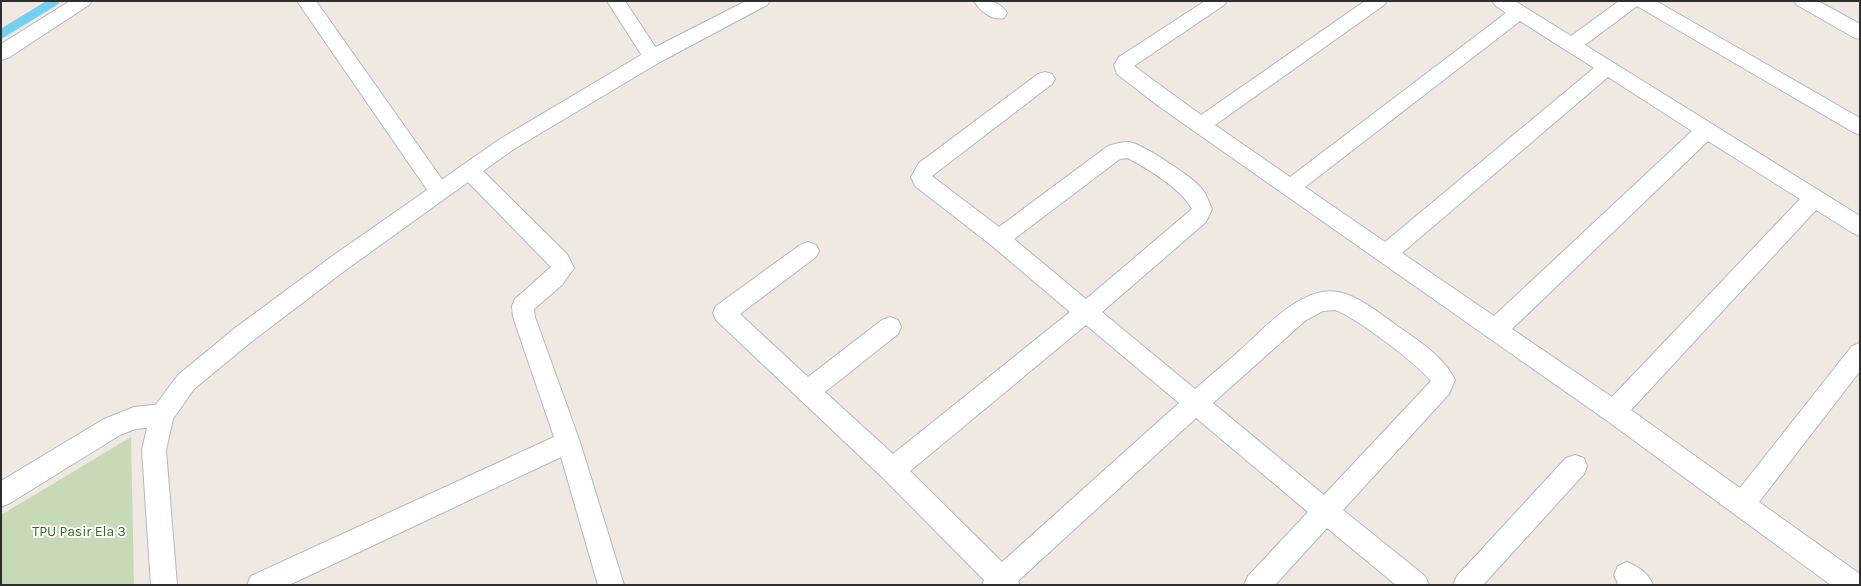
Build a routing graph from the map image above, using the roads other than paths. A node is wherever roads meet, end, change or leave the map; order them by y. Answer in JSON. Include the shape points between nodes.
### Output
{"nodes":[{"id":1,"x":83,"y":1,"type":"edge"},
{"id":2,"x":306,"y":1,"type":"edge"},
{"id":3,"x":616,"y":1,"type":"edge"},
{"id":4,"x":761,"y":1,"type":"edge"},
{"id":5,"x":983,"y":1,"type":"edge"},
{"id":6,"x":1218,"y":1,"type":"edge"},
{"id":7,"x":1378,"y":1,"type":"edge"},
{"id":8,"x":1501,"y":1,"type":"edge"},
{"id":9,"x":1631,"y":1,"type":"edge"},
{"id":10,"x":1642,"y":1,"type":"edge"},
{"id":11,"x":1803,"y":1,"type":"edge"},
{"id":12,"x":1519,"y":12,"type":"junction"},
{"id":13,"x":998,"y":13,"type":"dead end"},
{"id":14,"x":1860,"y":32,"type":"edge"},
{"id":15,"x":1572,"y":45,"type":"junction"},
{"id":16,"x":1,"y":53,"type":"edge"},
{"id":17,"x":654,"y":57,"type":"junction"},
{"id":18,"x":1606,"y":68,"type":"junction"},
{"id":19,"x":1045,"y":79,"type":"dead end"},
{"id":20,"x":1201,"y":125,"type":"junction"},
{"id":21,"x":1860,"y":127,"type":"edge"},
{"id":22,"x":1706,"y":130,"type":"junction"},
{"id":23,"x":470,"y":171,"type":"junction"},
{"id":24,"x":1291,"y":187,"type":"junction"},
{"id":25,"x":440,"y":191,"type":"junction"},
{"id":26,"x":1814,"y":198,"type":"junction"},
{"id":27,"x":1860,"y":227,"type":"edge"},
{"id":28,"x":999,"y":239,"type":"junction"},
{"id":29,"x":808,"y":251,"type":"dead end"},
{"id":30,"x":1386,"y":254,"type":"junction"},
{"id":31,"x":1086,"y":312,"type":"junction"},
{"id":32,"x":890,"y":327,"type":"dead end"},
{"id":33,"x":1496,"y":329,"type":"junction"},
{"id":34,"x":1860,"y":353,"type":"edge"},
{"id":35,"x":808,"y":391,"type":"junction"},
{"id":36,"x":1195,"y":404,"type":"junction"},
{"id":37,"x":1614,"y":412,"type":"junction"},
{"id":38,"x":162,"y":415,"type":"junction"},
{"id":39,"x":568,"y":442,"type":"junction"},
{"id":40,"x":1575,"y":466,"type":"dead end"},
{"id":41,"x":892,"y":470,"type":"junction"},
{"id":42,"x":1,"y":495,"type":"edge"},
{"id":43,"x":1743,"y":504,"type":"junction"},
{"id":44,"x":1326,"y":512,"type":"junction"},
{"id":45,"x":1001,"y":583,"type":"edge"},
{"id":46,"x":164,"y":585,"type":"edge"},
{"id":47,"x":260,"y":585,"type":"edge"},
{"id":48,"x":611,"y":585,"type":"edge"},
{"id":49,"x":1257,"y":585,"type":"edge"},
{"id":50,"x":1416,"y":585,"type":"edge"},
{"id":51,"x":1466,"y":585,"type":"edge"},
{"id":52,"x":1853,"y":585,"type":"edge"}],
"edges":[{"from":1,"to":16,"type":"street"},
{"from":2,"to":25,"type":"street"},
{"from":3,"to":17,"type":"street"},
{"from":4,"to":17,"type":"street"},
{"from":5,"to":13,"type":"street"},
{"from":6,"to":20,"type":"street","via":[[1123,65],[1128,73]]},
{"from":7,"to":20,"type":"street"},
{"from":8,"to":12,"type":"street"},
{"from":9,"to":15,"type":"street"},
{"from":10,"to":21,"type":"street"},
{"from":11,"to":14,"type":"street"},
{"from":12,"to":15,"type":"street"},
{"from":12,"to":24,"type":"street"},
{"from":15,"to":18,"type":"street"},
{"from":17,"to":23,"type":"street","via":[[507,144]]},
{"from":18,"to":22,"type":"street"},
{"from":18,"to":30,"type":"street"},
{"from":19,"to":28,"type":"street","via":[[926,169],[920,177]]},
{"from":20,"to":24,"type":"street"},
{"from":22,"to":26,"type":"street"},
{"from":22,"to":33,"type":"street"},
{"from":23,"to":25,"type":"street"},
{"from":23,"to":39,"type":"street","via":[[559,260],[563,268],[556,278],[523,306],[524,317]]},
{"from":24,"to":30,"type":"street"},
{"from":25,"to":38,"type":"street","via":[[339,263],[199,370],[182,387]]},
{"from":26,"to":27,"type":"street"},
{"from":26,"to":37,"type":"street"},
{"from":28,"to":31,"type":"street"},
{"from":28,"to":31,"type":"street","via":[[1115,152],[1129,150],[1146,158],[1195,195],[1202,209],[1199,216]]},
{"from":29,"to":35,"type":"street","via":[[724,313]]},
{"from":30,"to":33,"type":"street"},
{"from":31,"to":36,"type":"street"},
{"from":31,"to":41,"type":"street"},
{"from":32,"to":35,"type":"street"},
{"from":33,"to":37,"type":"street"},
{"from":34,"to":43,"type":"street"},
{"from":35,"to":41,"type":"street"},
{"from":36,"to":44,"type":"street"},
{"from":36,"to":44,"type":"street","via":[[1297,315],[1316,303],[1341,302],[1423,358],[1440,374],[1443,380],[1440,389]]},
{"from":36,"to":45,"type":"street"},
{"from":37,"to":43,"type":"street"},
{"from":38,"to":42,"type":"street","via":[[134,418],[112,427]]},
{"from":38,"to":46,"type":"street","via":[[154,450]]},
{"from":39,"to":47,"type":"street"},
{"from":39,"to":48,"type":"street"},
{"from":40,"to":51,"type":"street"},
{"from":41,"to":45,"type":"street"},
{"from":43,"to":52,"type":"street"},
{"from":44,"to":49,"type":"street"},
{"from":44,"to":50,"type":"street"}]}
